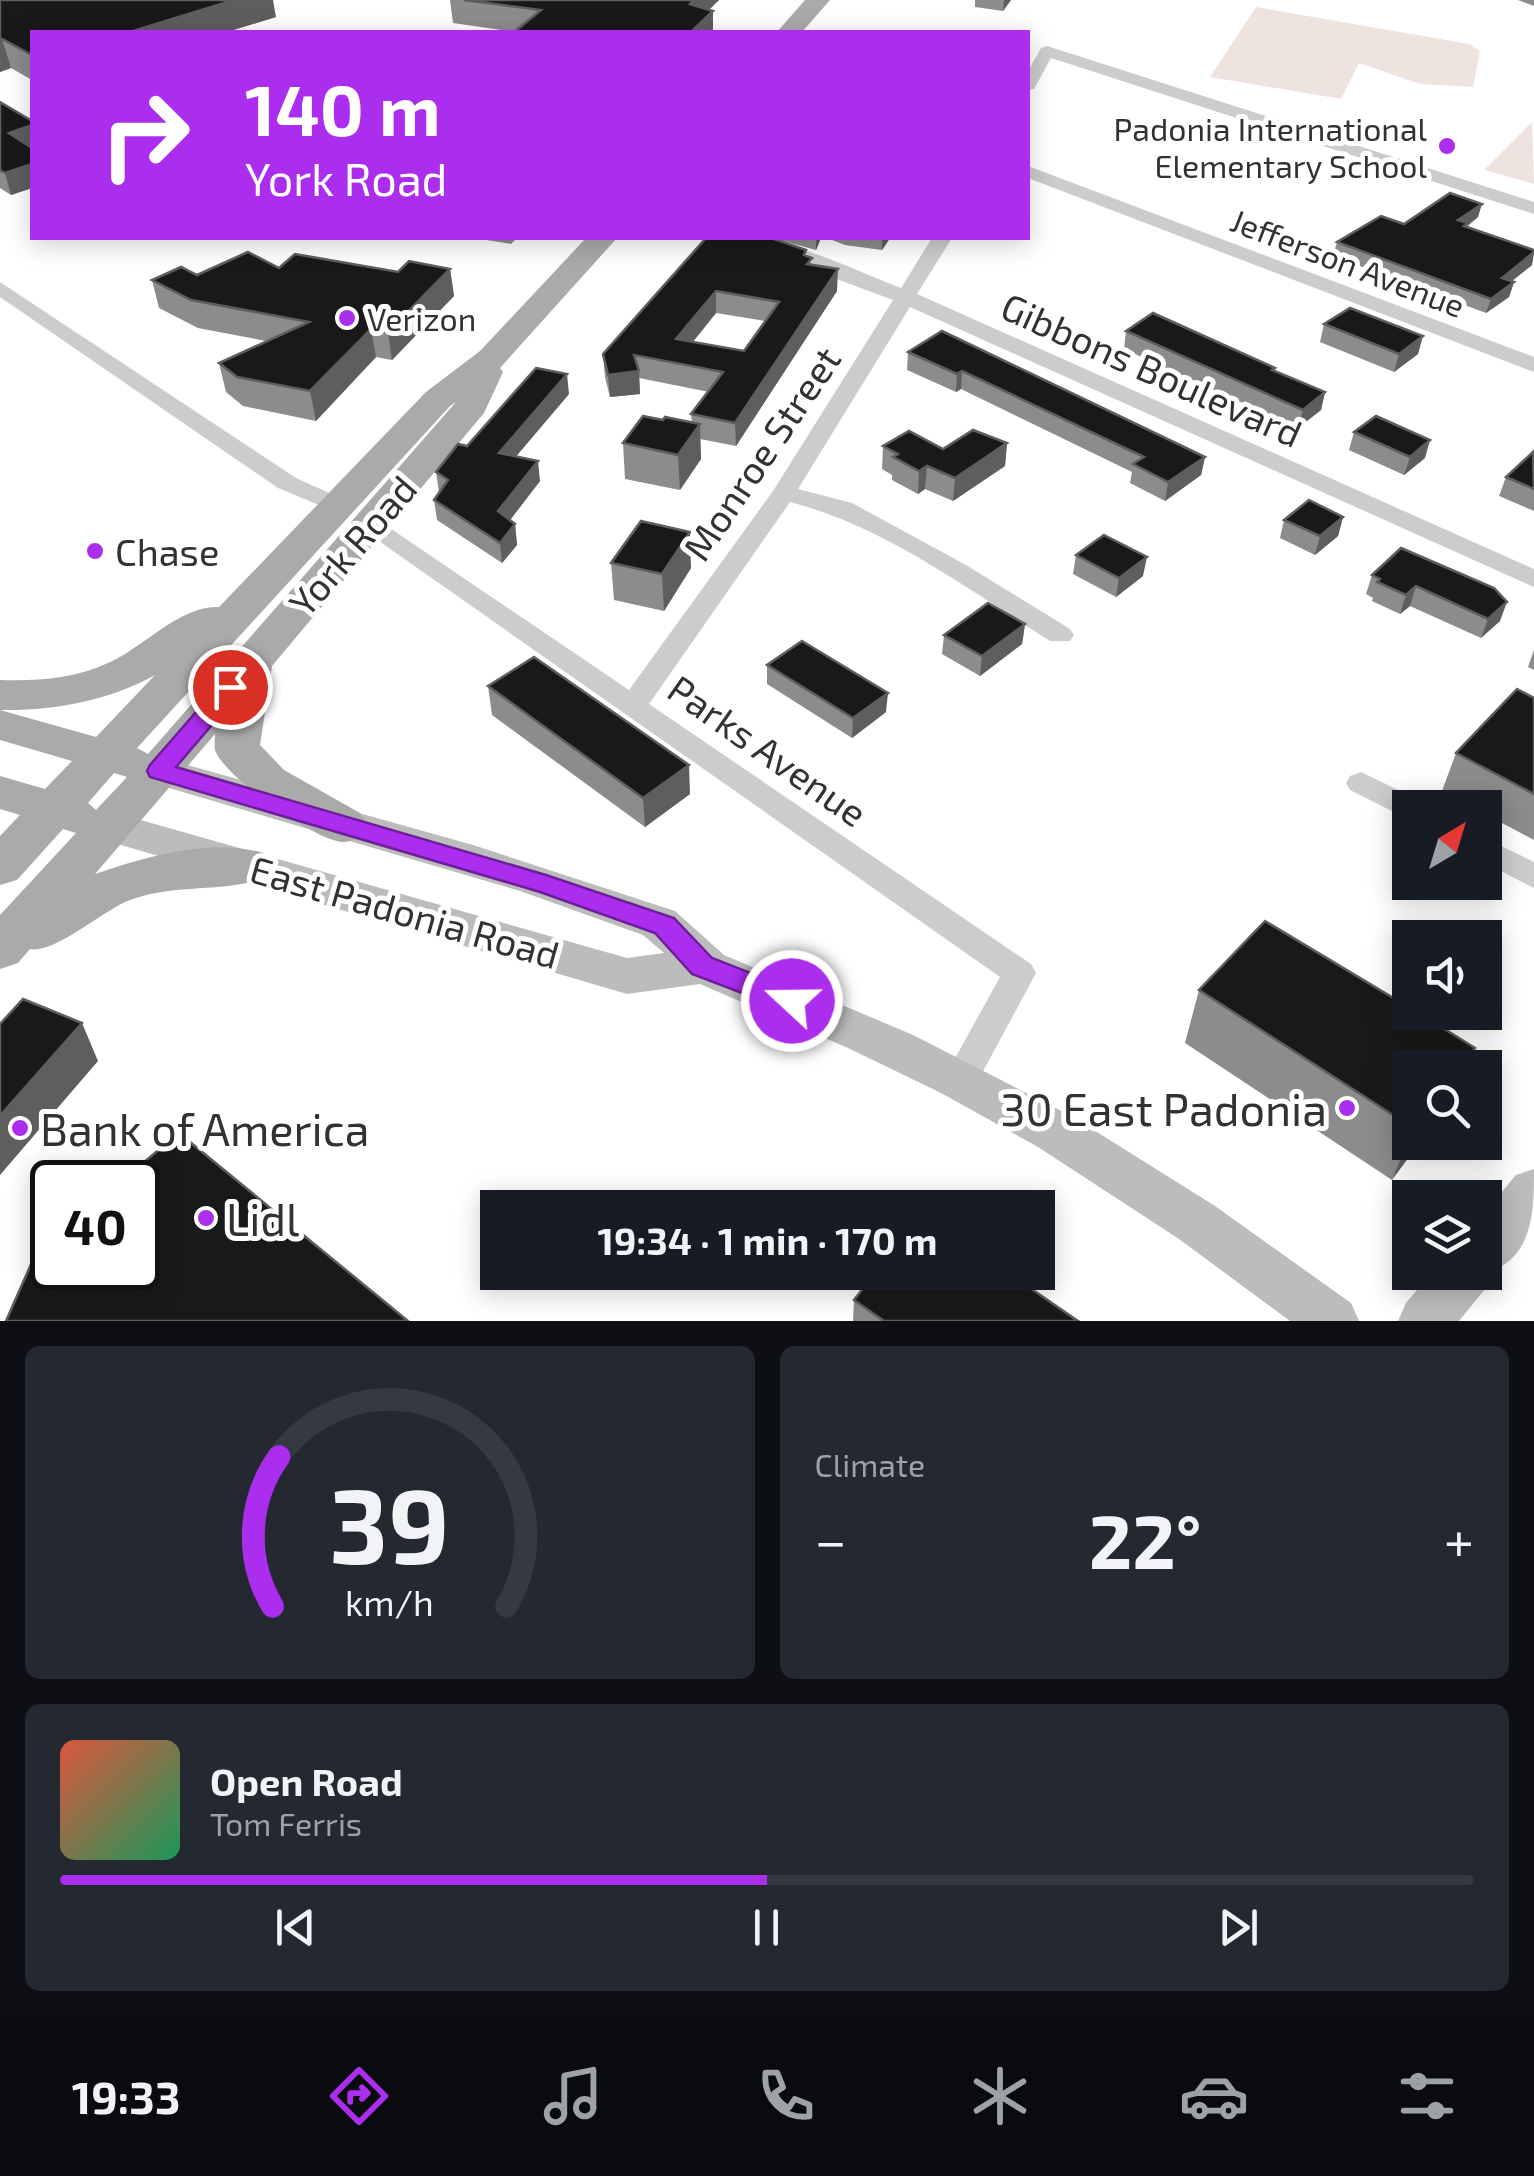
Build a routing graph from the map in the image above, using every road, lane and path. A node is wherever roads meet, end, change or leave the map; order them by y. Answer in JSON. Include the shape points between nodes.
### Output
{"nodes":[{"id":1,"x":818,"y":0,"type":"edge"},
{"id":2,"x":791,"y":30,"type":"edge"},
{"id":3,"x":1030,"y":82,"type":"edge"},
{"id":4,"x":1030,"y":173,"type":"edge"},
{"id":5,"x":1534,"y":208,"type":"edge"},
{"id":6,"x":600,"y":240,"type":"edge"},
{"id":7,"x":743,"y":240,"type":"edge"},
{"id":8,"x":941,"y":240,"type":"edge"},
{"id":9,"x":0,"y":288,"type":"edge"},
{"id":10,"x":908,"y":298,"type":"junction"},
{"id":11,"x":1534,"y":365,"type":"edge"},
{"id":12,"x":784,"y":493,"type":"junction"},
{"id":13,"x":354,"y":516,"type":"junction"},
{"id":14,"x":1534,"y":579,"type":"edge"},
{"id":15,"x":244,"y":607,"type":"junction"},
{"id":16,"x":1060,"y":635,"type":"dead end"},
{"id":17,"x":255,"y":659,"type":"junction"},
{"id":18,"x":0,"y":695,"type":"edge"},
{"id":19,"x":633,"y":705,"type":"junction"},
{"id":20,"x":0,"y":725,"type":"edge"},
{"id":21,"x":104,"y":755,"type":"junction"},
{"id":22,"x":159,"y":771,"type":"junction"},
{"id":23,"x":1361,"y":782,"type":"dead end"},
{"id":24,"x":0,"y":792,"type":"edge"},
{"id":25,"x":1392,"y":799,"type":"edge"},
{"id":26,"x":54,"y":809,"type":"junction"},
{"id":27,"x":343,"y":825,"type":"junction"},
{"id":28,"x":110,"y":826,"type":"junction"},
{"id":29,"x":1502,"y":858,"type":"edge"},
{"id":30,"x":246,"y":866,"type":"junction"},
{"id":31,"x":0,"y":867,"type":"edge"},
{"id":32,"x":1534,"y":876,"type":"edge"},
{"id":33,"x":0,"y":949,"type":"edge"},
{"id":34,"x":0,"y":960,"type":"edge"},
{"id":35,"x":702,"y":966,"type":"junction"},
{"id":36,"x":961,"y":1080,"type":"junction"},
{"id":37,"x":1534,"y":1191,"type":"edge"},
{"id":38,"x":1502,"y":1230,"type":"edge"},
{"id":39,"x":1451,"y":1290,"type":"edge"},
{"id":40,"x":1332,"y":1321,"type":"edge"},
{"id":41,"x":1426,"y":1321,"type":"edge"}],
"edges":[{"from":1,"to":2,"type":"main road"},
{"from":3,"to":5,"type":"street","via":[[1047,51]]},
{"from":4,"to":11,"type":"street","name":"Jefferson Avenue"},
{"from":6,"to":13,"type":"main road","name":"York Road","via":[[492,358],[472,406]]},
{"from":7,"to":10,"type":"street","name":"Gibbons Boulevard"},
{"from":8,"to":10,"type":"street","name":"Monroe Street"},
{"from":9,"to":13,"type":"street","name":"Parks Avenue","via":[[287,483]]},
{"from":10,"to":12,"type":"street","name":"Monroe Street"},
{"from":10,"to":14,"type":"street","name":"Gibbons Boulevard"},
{"from":12,"to":16,"type":"street","via":[[843,508]]},
{"from":12,"to":19,"type":"street","name":"Monroe Street"},
{"from":13,"to":15,"type":"main road","name":"York Road"},
{"from":13,"to":17,"type":"main road","name":"York Road"},
{"from":13,"to":19,"type":"street","name":"Parks Avenue"},
{"from":15,"to":18,"type":"main road","via":[[184,632],[122,674],[44,694]]},
{"from":15,"to":21,"type":"main road","name":"York Road"},
{"from":17,"to":22,"type":"main road","name":"York Road"},
{"from":17,"to":27,"type":"main road","via":[[237,749],[268,782]]},
{"from":19,"to":36,"type":"street","name":"Parks Avenue","via":[[1019,973]]},
{"from":20,"to":21,"type":"main road"},
{"from":21,"to":22,"type":"main road"},
{"from":21,"to":26,"type":"main road","name":"York Road"},
{"from":22,"to":27,"type":"street","name":"East Padonia Road"},
{"from":22,"to":28,"type":"main road","name":"York Road"},
{"from":23,"to":25,"type":"street"},
{"from":24,"to":26,"type":"main road"},
{"from":26,"to":28,"type":"main road"},
{"from":26,"to":31,"type":"main road","name":"York Road"},
{"from":27,"to":35,"type":"street","name":"East Padonia Road","via":[[665,926]]},
{"from":28,"to":30,"type":"street","name":"East Padonia Road"},
{"from":28,"to":33,"type":"main road","name":"York Road"},
{"from":29,"to":32,"type":"street"},
{"from":30,"to":34,"type":"main road","via":[[117,883],[72,905]]},
{"from":30,"to":35,"type":"street","name":"East Padonia Road","via":[[628,976]]},
{"from":35,"to":36,"type":"street","name":"East Padonia Road"},
{"from":36,"to":40,"type":"street","name":"East Padonia Road","via":[[1136,1184]]},
{"from":37,"to":38,"type":"street"},
{"from":39,"to":41,"type":"street"}]}
